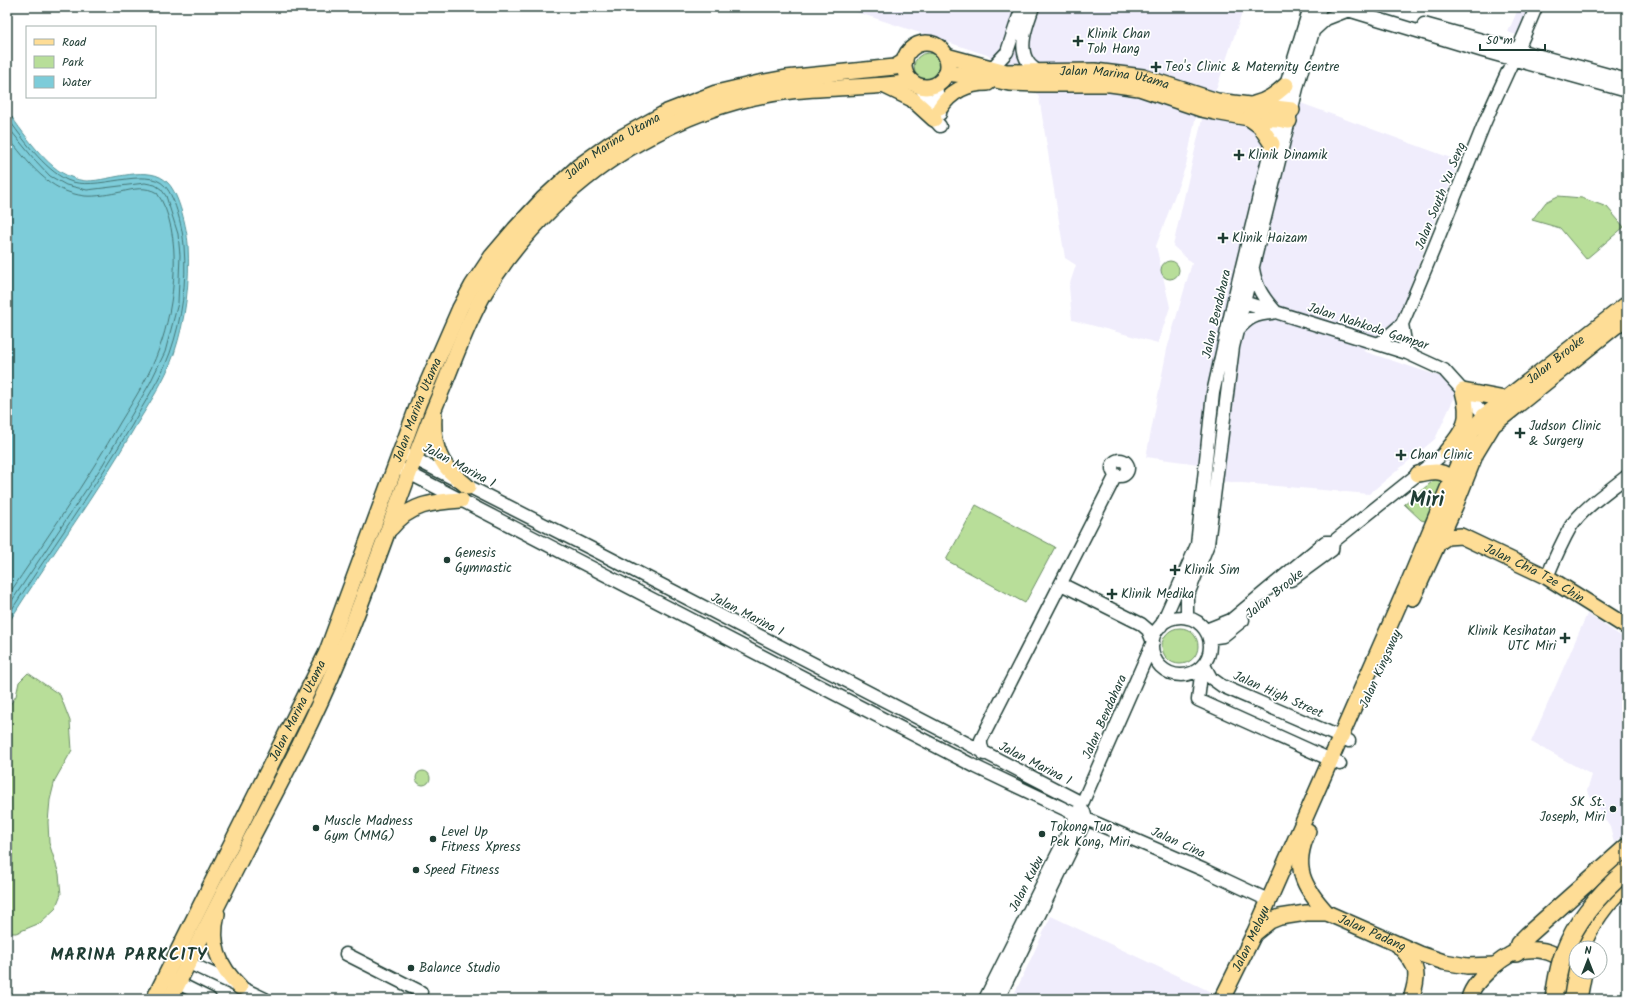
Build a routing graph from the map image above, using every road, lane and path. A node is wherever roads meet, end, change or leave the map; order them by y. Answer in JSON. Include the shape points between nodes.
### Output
{"nodes":[{"id":1,"x":1022,"y":7,"type":"edge"},
{"id":2,"x":1033,"y":7,"type":"edge"},
{"id":3,"x":1310,"y":7,"type":"edge"},
{"id":4,"x":1320,"y":7,"type":"edge"},
{"id":5,"x":1363,"y":7,"type":"edge"},
{"id":6,"x":1536,"y":7,"type":"edge"},
{"id":7,"x":1343,"y":9,"type":"edge"},
{"id":8,"x":1313,"y":31,"type":"junction"},
{"id":9,"x":1516,"y":54,"type":"junction"},
{"id":10,"x":946,"y":56,"type":"junction"},
{"id":11,"x":905,"y":61,"type":"junction"},
{"id":12,"x":991,"y":68,"type":"junction"},
{"id":13,"x":1037,"y":71,"type":"junction"},
{"id":14,"x":946,"y":73,"type":"junction"},
{"id":15,"x":1627,"y":80,"type":"edge"},
{"id":16,"x":1009,"y":83,"type":"junction"},
{"id":17,"x":916,"y":84,"type":"junction"},
{"id":18,"x":936,"y":85,"type":"junction"},
{"id":19,"x":1286,"y":85,"type":"junction"},
{"id":20,"x":885,"y":86,"type":"junction"},
{"id":21,"x":1627,"y":91,"type":"edge"},
{"id":22,"x":1250,"y":111,"type":"junction"},
{"id":23,"x":937,"y":113,"type":"junction"},
{"id":24,"x":1285,"y":114,"type":"junction"},
{"id":25,"x":1272,"y":144,"type":"junction"},
{"id":26,"x":1252,"y":266,"type":"junction"},
{"id":27,"x":1239,"y":301,"type":"junction"},
{"id":28,"x":1627,"y":304,"type":"edge"},
{"id":29,"x":1277,"y":313,"type":"junction"},
{"id":30,"x":1627,"y":318,"type":"edge"},
{"id":31,"x":1402,"y":324,"type":"junction"},
{"id":32,"x":1236,"y":332,"type":"junction"},
{"id":33,"x":1378,"y":344,"type":"junction"},
{"id":34,"x":1407,"y":353,"type":"junction"},
{"id":35,"x":1463,"y":391,"type":"junction"},
{"id":36,"x":1505,"y":399,"type":"junction"},
{"id":37,"x":434,"y":408,"type":"junction"},
{"id":38,"x":1489,"y":420,"type":"junction"},
{"id":39,"x":1472,"y":431,"type":"junction"},
{"id":40,"x":1446,"y":452,"type":"junction"},
{"id":41,"x":414,"y":458,"type":"junction"},
{"id":42,"x":397,"y":459,"type":"junction"},
{"id":43,"x":409,"y":472,"type":"junction"},
{"id":44,"x":1418,"y":474,"type":"junction"},
{"id":45,"x":1116,"y":475,"type":"dead end"},
{"id":46,"x":1627,"y":476,"type":"edge"},
{"id":47,"x":1452,"y":481,"type":"junction"},
{"id":48,"x":464,"y":494,"type":"junction"},
{"id":49,"x":1455,"y":506,"type":"junction"},
{"id":50,"x":388,"y":532,"type":"junction"},
{"id":51,"x":1438,"y":543,"type":"junction"},
{"id":52,"x":1549,"y":574,"type":"junction"},
{"id":53,"x":1061,"y":584,"type":"junction"},
{"id":54,"x":1627,"y":617,"type":"edge"},
{"id":55,"x":1187,"y":618,"type":"junction"},
{"id":56,"x":1161,"y":626,"type":"junction"},
{"id":57,"x":1627,"y":627,"type":"edge"},
{"id":58,"x":1207,"y":634,"type":"junction"},
{"id":59,"x":1153,"y":642,"type":"junction"},
{"id":60,"x":1203,"y":666,"type":"junction"},
{"id":61,"x":1345,"y":739,"type":"junction"},
{"id":62,"x":984,"y":754,"type":"junction"},
{"id":63,"x":1335,"y":762,"type":"junction"},
{"id":64,"x":1082,"y":803,"type":"junction"},
{"id":65,"x":1081,"y":817,"type":"junction"},
{"id":66,"x":1624,"y":851,"type":"edge"},
{"id":67,"x":1627,"y":870,"type":"edge"},
{"id":68,"x":1627,"y":882,"type":"edge"},
{"id":69,"x":1627,"y":892,"type":"edge"},
{"id":70,"x":220,"y":899,"type":"junction"},
{"id":71,"x":1268,"y":900,"type":"junction"},
{"id":72,"x":1327,"y":913,"type":"junction"},
{"id":73,"x":1254,"y":934,"type":"junction"},
{"id":74,"x":1584,"y":940,"type":"edge"},
{"id":75,"x":1595,"y":940,"type":"edge"},
{"id":76,"x":1397,"y":944,"type":"junction"},
{"id":77,"x":1516,"y":953,"type":"junction"},
{"id":78,"x":346,"y":954,"type":"dead end"},
{"id":79,"x":182,"y":959,"type":"junction"},
{"id":80,"x":1568,"y":964,"type":"edge"},
{"id":81,"x":1495,"y":965,"type":"junction"},
{"id":82,"x":172,"y":980,"type":"junction"},
{"id":83,"x":1574,"y":980,"type":"edge"},
{"id":84,"x":1577,"y":980,"type":"edge"},
{"id":85,"x":240,"y":987,"type":"junction"},
{"id":86,"x":421,"y":992,"type":"dead end"},
{"id":87,"x":154,"y":999,"type":"edge"},
{"id":88,"x":170,"y":999,"type":"edge"},
{"id":89,"x":210,"y":999,"type":"edge"},
{"id":90,"x":265,"y":999,"type":"edge"},
{"id":91,"x":985,"y":999,"type":"edge"},
{"id":92,"x":998,"y":999,"type":"edge"},
{"id":93,"x":1222,"y":999,"type":"edge"},
{"id":94,"x":1410,"y":999,"type":"edge"},
{"id":95,"x":1469,"y":999,"type":"edge"},
{"id":96,"x":1554,"y":999,"type":"edge"},
{"id":97,"x":1568,"y":999,"type":"edge"},
{"id":98,"x":1578,"y":999,"type":"edge"}],
"edges":[{"from":1,"to":12,"type":"street","via":[[1007,52]]},
{"from":2,"to":13,"type":"street","via":[[1024,34],[1024,52],[1027,62]]},
{"from":3,"to":19,"type":"street","name":"Jalan Bendahara"},
{"from":4,"to":8,"type":"street","name":"Jalan Bendahara"},
{"from":5,"to":9,"type":"street"},
{"from":6,"to":9,"type":"street","name":"Jalan South Yu Seng"},
{"from":7,"to":8,"type":"street"},
{"from":7,"to":9,"type":"street"},
{"from":8,"to":24,"type":"street","name":"Jalan Bendahara"},
{"from":9,"to":15,"type":"street"},
{"from":9,"to":21,"type":"street"},
{"from":9,"to":31,"type":"street","name":"Jalan South Yu Seng"},
{"from":10,"to":11,"type":"main road","via":[[936,46],[923,44],[911,50]]},
{"from":10,"to":12,"type":"main road","name":"Jalan Marina Utama"},
{"from":10,"to":14,"type":"main road"},
{"from":11,"to":17,"type":"main road","via":[[907,76]]},
{"from":11,"to":42,"type":"main road","name":"Jalan Marina Utama","via":[[895,67],[786,78],[716,93],[667,112],[634,129],[578,166],[543,198],[515,229],[492,256],[472,286],[451,327]]},
{"from":12,"to":13,"type":"main road","name":"Jalan Marina Utama","via":[[1006,72]]},
{"from":13,"to":22,"type":"main road","name":"Jalan Marina Utama","via":[[1124,70]]},
{"from":14,"to":16,"type":"main road","name":"Jalan Marina Utama"},
{"from":14,"to":18,"type":"main road"},
{"from":16,"to":22,"type":"main road","name":"Jalan Marina Utama","via":[[1110,84],[1139,88],[1200,108]]},
{"from":16,"to":23,"type":"main road","via":[[982,83],[955,91]]},
{"from":17,"to":18,"type":"main road","via":[[931,87]]},
{"from":17,"to":20,"type":"main road","name":"Jalan Marina Utama"},
{"from":17,"to":23,"type":"street"},
{"from":18,"to":23,"type":"street"},
{"from":19,"to":22,"type":"main road"},
{"from":19,"to":24,"type":"street","name":"Jalan Bendahara"},
{"from":20,"to":23,"type":"main road"},
{"from":20,"to":37,"type":"main road","name":"Jalan Marina Utama","via":[[788,92],[720,106],[672,125],[617,155],[586,177],[553,208],[503,265],[474,315]]},
{"from":22,"to":24,"type":"main road"},
{"from":22,"to":25,"type":"main road"},
{"from":24,"to":25,"type":"street","name":"Jalan Bendahara"},
{"from":24,"to":26,"type":"street","name":"Jalan Bendahara"},
{"from":25,"to":27,"type":"street","name":"Jalan Bendahara"},
{"from":26,"to":27,"type":"street","name":"Jalan Bendahara"},
{"from":26,"to":29,"type":"street","via":[[1256,284]]},
{"from":27,"to":29,"type":"street","name":"Jalan Nahkoda Gampar"},
{"from":27,"to":32,"type":"street","name":"Jalan Bendahara"},
{"from":27,"to":56,"type":"street","name":"Jalan Bendahara","via":[[1213,393],[1197,545]]},
{"from":28,"to":36,"type":"main road","name":"Jalan Brooke"},
{"from":29,"to":32,"type":"street","via":[[1253,316]]},
{"from":29,"to":33,"type":"street","name":"Jalan Nahkoda Gampar"},
{"from":30,"to":38,"type":"main road","name":"Jalan Brooke"},
{"from":31,"to":33,"type":"street","name":"Jalan South Yu Seng"},
{"from":31,"to":34,"type":"street"},
{"from":32,"to":55,"type":"street","name":"Jalan Bendahara","via":[[1208,544],[1187,596]]},
{"from":33,"to":34,"type":"street","name":"Jalan Nahkoda Gampar"},
{"from":34,"to":35,"type":"street","name":"Jalan Nahkoda Gampar","via":[[1444,370]]},
{"from":35,"to":36,"type":"main road"},
{"from":35,"to":38,"type":"street","name":"Jalan Nahkoda Gampar"},
{"from":35,"to":40,"type":"main road","via":[[1467,407],[1466,422]]},
{"from":36,"to":38,"type":"main road","name":"Jalan Brooke"},
{"from":37,"to":41,"type":"main road","name":"Jalan Marina Utama"},
{"from":37,"to":48,"type":"main road","via":[[433,429],[439,453]]},
{"from":38,"to":39,"type":"main road"},
{"from":38,"to":49,"type":"main road","name":"Jalan Kingsway"},
{"from":39,"to":40,"type":"street","name":"Jalan Brooke"},
{"from":39,"to":47,"type":"main road","name":"Jalan Kingsway"},
{"from":40,"to":44,"type":"street","name":"Jalan Brooke"},
{"from":41,"to":42,"type":"street","name":"Jalan Marina 1"},
{"from":41,"to":43,"type":"main road","name":"Jalan Marina Utama"},
{"from":41,"to":48,"type":"street","name":"Jalan Marina 1"},
{"from":42,"to":43,"type":"street","name":"Jalan Marina 1"},
{"from":42,"to":79,"type":"main road","name":"Jalan Marina Utama","via":[[326,654]]},
{"from":43,"to":48,"type":"street","name":"Jalan Marina 1"},
{"from":43,"to":50,"type":"main road","name":"Jalan Marina Utama"},
{"from":44,"to":47,"type":"main road","via":[[1440,472]]},
{"from":44,"to":58,"type":"street","name":"Jalan Brooke","via":[[1333,542],[1332,550],[1223,636]]},
{"from":45,"to":53,"type":"street"},
{"from":46,"to":52,"type":"street","via":[[1580,516],[1572,526]]},
{"from":47,"to":61,"type":"main road","name":"Jalan Kingsway"},
{"from":48,"to":50,"type":"main road","via":[[419,506],[398,519]]},
{"from":48,"to":62,"type":"street","name":"Jalan Marina 1","via":[[596,551]]},
{"from":48,"to":65,"type":"street","name":"Jalan Marina 1","via":[[976,767]]},
{"from":49,"to":51,"type":"main road","name":"Jalan Kingsway"},
{"from":49,"to":52,"type":"main road","name":"Jalan Chia Tze Chin","via":[[1457,520],[1464,528]]},
{"from":50,"to":70,"type":"main road","name":"Jalan Marina Utama","via":[[338,661],[304,737]]},
{"from":51,"to":52,"type":"main road","name":"Jalan Chia Tze Chin","via":[[1447,537],[1461,536]]},
{"from":51,"to":61,"type":"main road","name":"Jalan Kingsway"},
{"from":52,"to":54,"type":"main road","name":"Jalan Chia Tze Chin"},
{"from":52,"to":57,"type":"main road","name":"Jalan Chia Tze Chin"},
{"from":53,"to":59,"type":"street","via":[[1141,624],[1148,630]]},
{"from":53,"to":62,"type":"street","via":[[981,740]]},
{"from":55,"to":56,"type":"street","via":[[1177,618]]},
{"from":55,"to":58,"type":"street","via":[[1194,620]]},
{"from":56,"to":59,"type":"street"},
{"from":58,"to":60,"type":"street","via":[[1210,652]]},
{"from":59,"to":60,"type":"street","via":[[1155,659],[1171,673],[1185,675]]},
{"from":59,"to":64,"type":"street","name":"Jalan Bendahara"},
{"from":60,"to":61,"type":"street","name":"Jalan High Street","via":[[1211,678],[1222,686]]},
{"from":60,"to":63,"type":"street","via":[[1198,700]]},
{"from":61,"to":63,"type":"main road","name":"Jalan Kingsway"},
{"from":62,"to":64,"type":"street","name":"Jalan Marina 1"},
{"from":63,"to":71,"type":"main road","name":"Jalan Kingsway"},
{"from":63,"to":72,"type":"main road","name":"Jalan Kingsway","via":[[1302,846],[1301,856],[1306,886]]},
{"from":64,"to":65,"type":"street"},
{"from":65,"to":71,"type":"street","name":"Jalan Cina"},
{"from":65,"to":91,"type":"street","name":"Jalan Kubu"},
{"from":65,"to":92,"type":"street","name":"Jalan Kubu"},
{"from":66,"to":77,"type":"highway","via":[[1528,935],[1519,944]]},
{"from":67,"to":96,"type":"highway","bridge":true,"via":[[1595,901],[1570,939],[1557,975]]},
{"from":68,"to":74,"type":"highway","via":[[1601,912]]},
{"from":69,"to":75,"type":"highway","via":[[1607,916]]},
{"from":70,"to":79,"type":"main road","name":"Jalan Marina Utama"},
{"from":70,"to":85,"type":"main road","via":[[214,926],[216,952],[227,975]]},
{"from":71,"to":73,"type":"main road","name":"Jalan Melayu"},
{"from":72,"to":73,"type":"main road","name":"Jalan Padang","via":[[1280,917],[1270,921]]},
{"from":72,"to":76,"type":"main road","name":"Jalan Padang"},
{"from":73,"to":93,"type":"main road","name":"Jalan Melayu"},
{"from":76,"to":81,"type":"main road","name":"Jalan Padang","via":[[1444,962],[1467,966]]},
{"from":76,"to":94,"type":"main road","via":[[1415,966],[1416,977]]},
{"from":77,"to":80,"type":"main road","via":[[1529,950],[1550,953]]},
{"from":77,"to":81,"type":"main road"},
{"from":78,"to":86,"type":"street"},
{"from":79,"to":82,"type":"main road","name":"Jalan Marina Utama"},
{"from":79,"to":85,"type":"street"},
{"from":81,"to":95,"type":"main road","via":[[1475,985]]},
{"from":82,"to":87,"type":"main road","name":"Jalan Marina Utama"},
{"from":82,"to":88,"type":"main road","name":"Jalan Marina Utama"},
{"from":82,"to":89,"type":"street"},
{"from":83,"to":97,"type":"main road"},
{"from":84,"to":98,"type":"highway"},
{"from":85,"to":90,"type":"street"}]}
